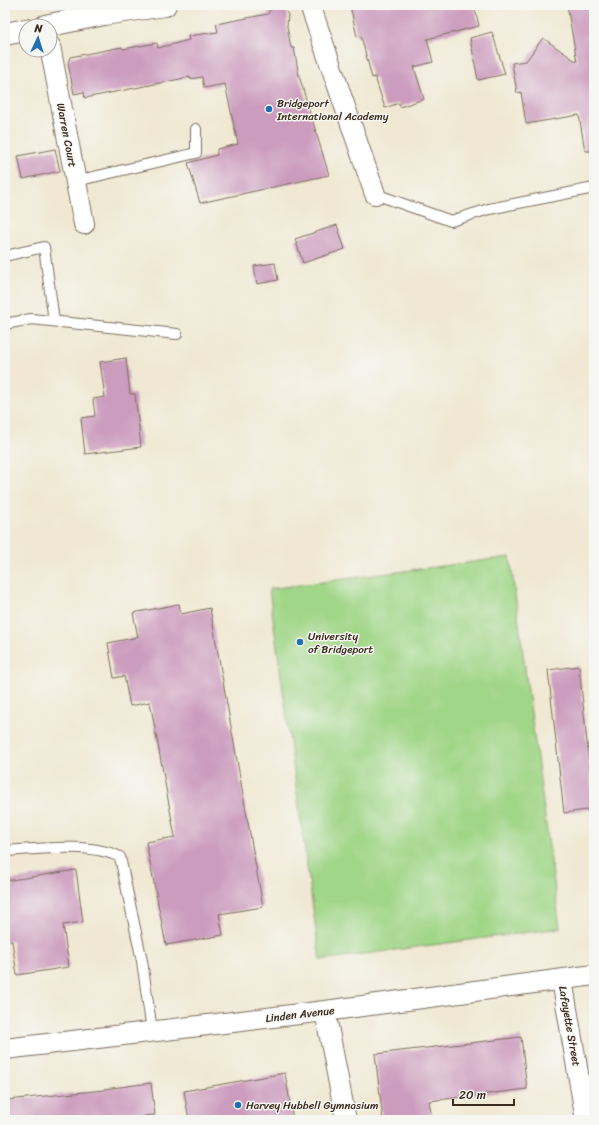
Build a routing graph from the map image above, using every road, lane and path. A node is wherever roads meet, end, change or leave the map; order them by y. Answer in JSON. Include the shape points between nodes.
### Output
{"nodes":[{"id":1,"x":165,"y":5,"type":"edge"},
{"id":2,"x":310,"y":5,"type":"edge"},
{"id":3,"x":58,"y":24,"type":"edge"},
{"id":4,"x":18,"y":32,"type":"edge"},
{"id":5,"x":5,"y":34,"type":"edge"},
{"id":6,"x":52,"y":58,"type":"edge"},
{"id":7,"x":196,"y":129,"type":"dead end"},
{"id":8,"x":76,"y":181,"type":"junction"},
{"id":9,"x":594,"y":188,"type":"edge"},
{"id":10,"x":374,"y":194,"type":"joint"},
{"id":11,"x":84,"y":224,"type":"dead end"},
{"id":12,"x":5,"y":256,"type":"edge"},
{"id":13,"x":54,"y":321,"type":"junction"},
{"id":14,"x":5,"y":324,"type":"edge"},
{"id":15,"x":177,"y":334,"type":"dead end"},
{"id":16,"x":5,"y":851,"type":"edge"},
{"id":17,"x":594,"y":975,"type":"edge"},
{"id":18,"x":562,"y":980,"type":"junction"},
{"id":19,"x":325,"y":1011,"type":"junction"},
{"id":20,"x":152,"y":1031,"type":"junction"},
{"id":21,"x":5,"y":1049,"type":"edge"},
{"id":22,"x":346,"y":1120,"type":"edge"},
{"id":23,"x":586,"y":1120,"type":"edge"}],
"edges":[{"from":1,"to":3,"type":"street"},
{"from":2,"to":10,"type":"street"},
{"from":4,"to":5,"type":"street"},
{"from":6,"to":8,"type":"street","name":"Warren Court"},
{"from":7,"to":8,"type":"lane","via":[[196,153]]},
{"from":8,"to":11,"type":"street","name":"Warren Court"},
{"from":9,"to":10,"type":"lane","via":[[490,209],[451,221]]},
{"from":12,"to":13,"type":"lane","via":[[44,247]]},
{"from":13,"to":14,"type":"lane","via":[[31,319]]},
{"from":13,"to":15,"type":"lane"},
{"from":16,"to":20,"type":"lane","via":[[76,848],[111,853],[120,857],[142,962]]},
{"from":17,"to":18,"type":"street","name":"Linden Avenue"},
{"from":18,"to":19,"type":"street","name":"Linden Avenue"},
{"from":18,"to":23,"type":"street","name":"Lafayette Street"},
{"from":19,"to":20,"type":"street","name":"Linden Avenue"},
{"from":19,"to":22,"type":"street"},
{"from":20,"to":21,"type":"street","name":"Linden Avenue"}]}
